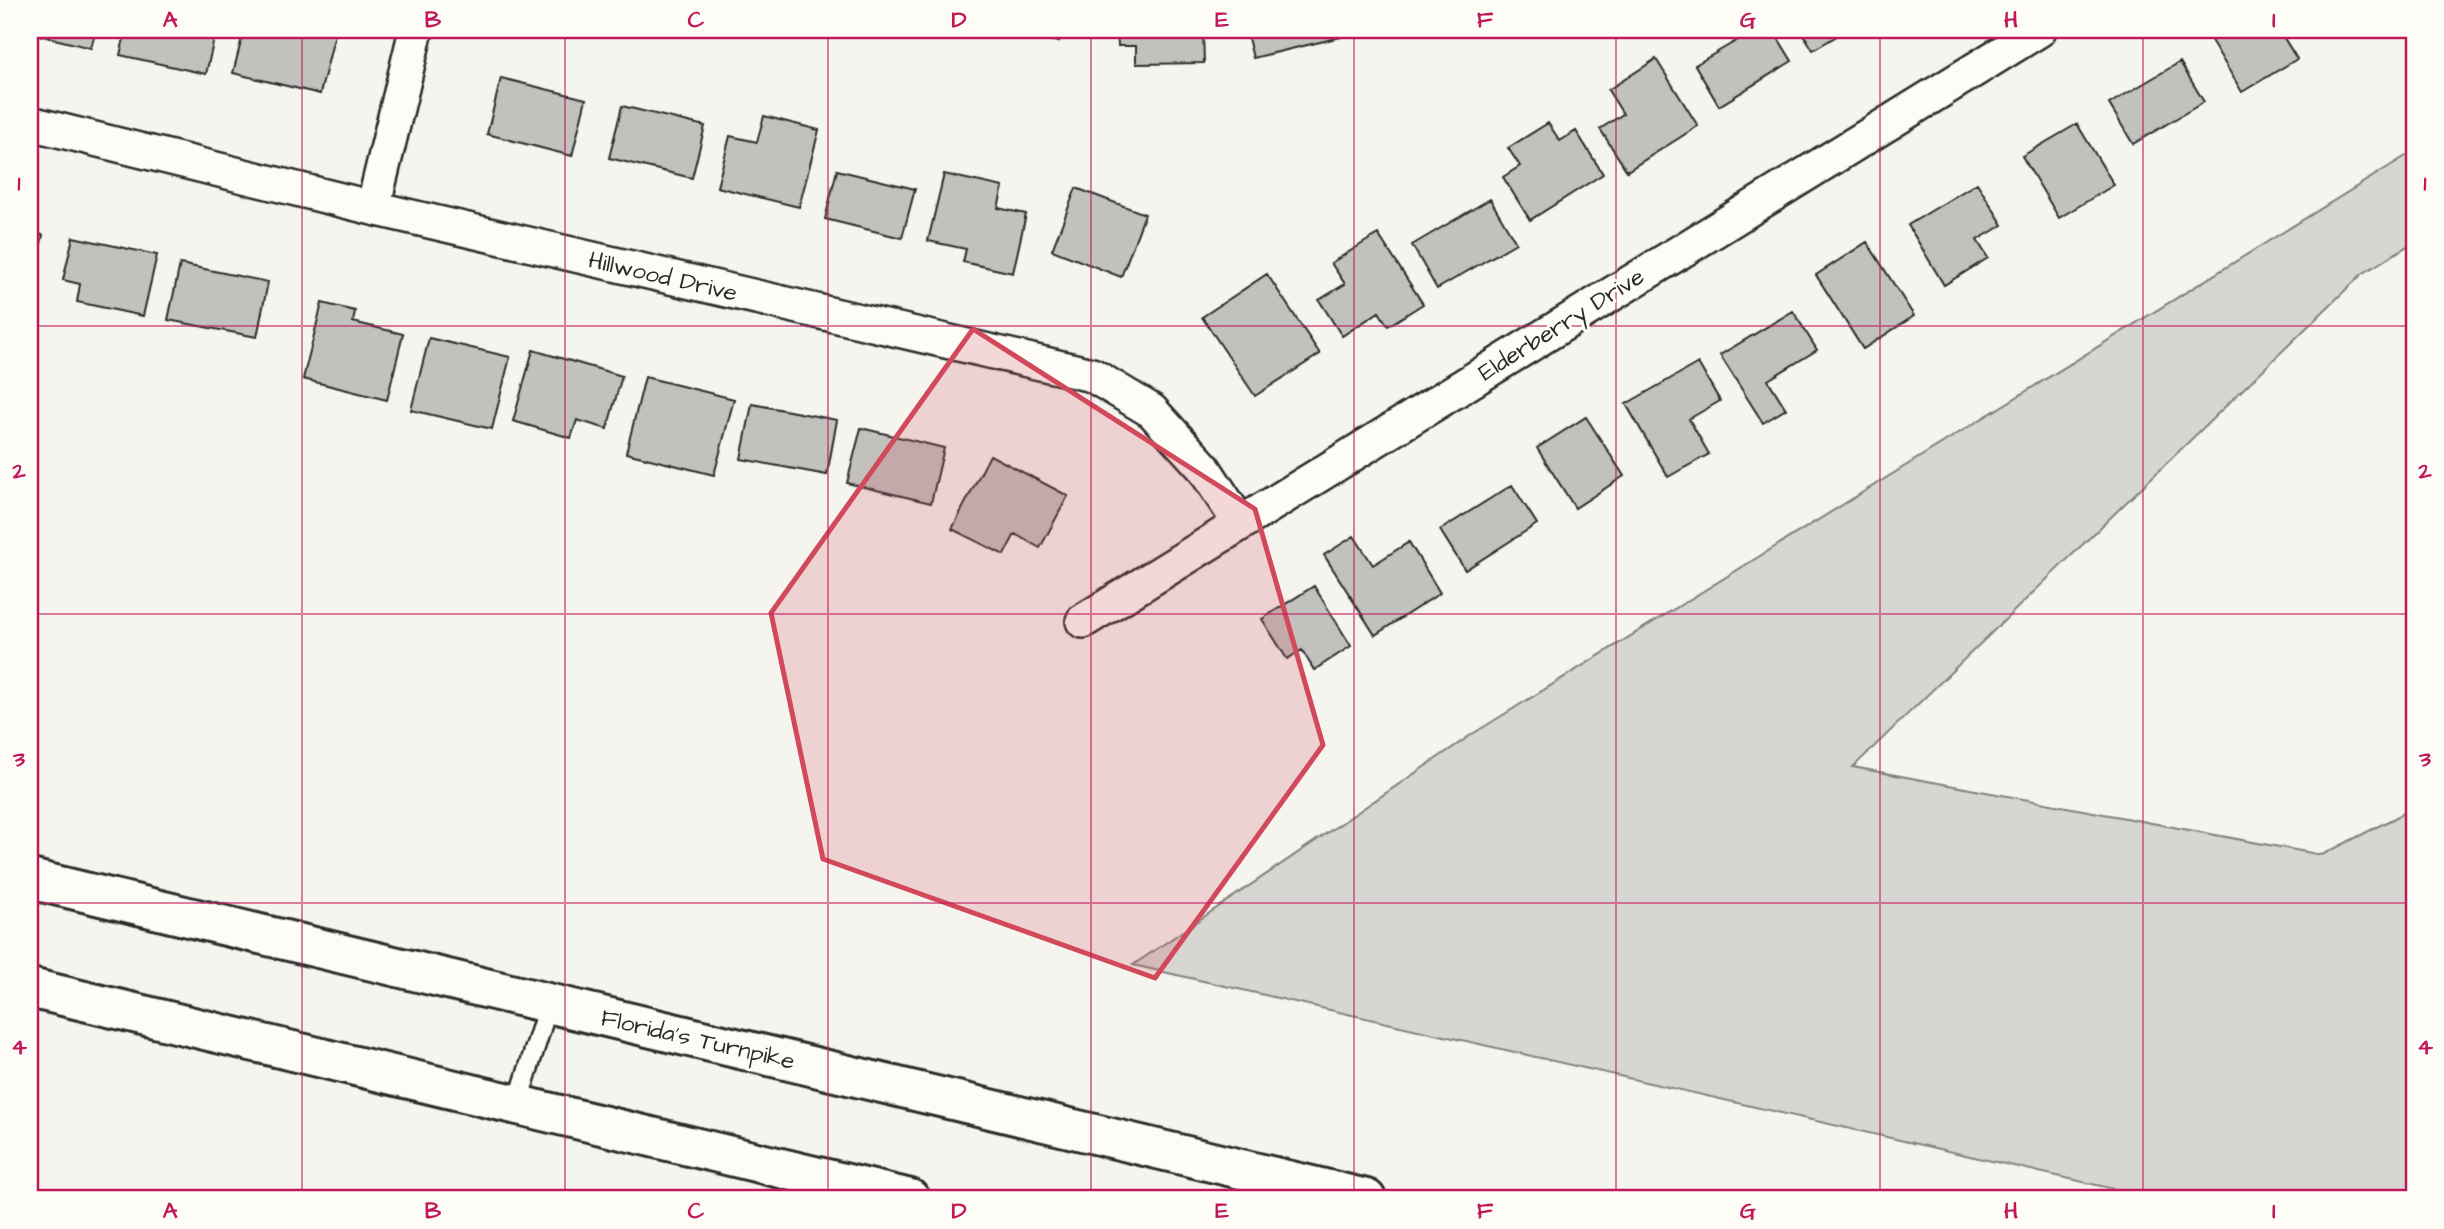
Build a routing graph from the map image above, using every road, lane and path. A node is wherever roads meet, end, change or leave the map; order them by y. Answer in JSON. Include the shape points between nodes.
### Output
{"nodes":[{"id":1,"x":416,"y":30,"type":"edge"},
{"id":2,"x":2039,"y":30,"type":"edge"},
{"id":3,"x":30,"y":123,"type":"edge"},
{"id":4,"x":373,"y":208,"type":"junction"},
{"id":5,"x":1239,"y":522,"type":"junction"},
{"id":6,"x":1083,"y":621,"type":"dead end"},
{"id":7,"x":30,"y":879,"type":"edge"},
{"id":8,"x":30,"y":988,"type":"edge"},
{"id":9,"x":549,"y":1003,"type":"junction"},
{"id":10,"x":517,"y":1105,"type":"junction"},
{"id":11,"x":910,"y":1199,"type":"edge"},
{"id":12,"x":1366,"y":1199,"type":"edge"}],
"edges":[{"from":1,"to":4,"type":"street"},
{"from":2,"to":5,"type":"street","name":"Elderberry Drive"},
{"from":3,"to":4,"type":"street","name":"Hillwood Drive"},
{"from":4,"to":5,"type":"street","name":"Hillwood Drive","via":[[1093,375],[1152,411],[1203,467]]},
{"from":5,"to":6,"type":"street","name":"Elderberry Drive"},
{"from":7,"to":9,"type":"highway","name":"Florida's Turnpike"},
{"from":8,"to":10,"type":"highway"},
{"from":9,"to":10,"type":"lane"},
{"from":9,"to":12,"type":"highway","name":"Florida's Turnpike"},
{"from":10,"to":11,"type":"highway"}]}
